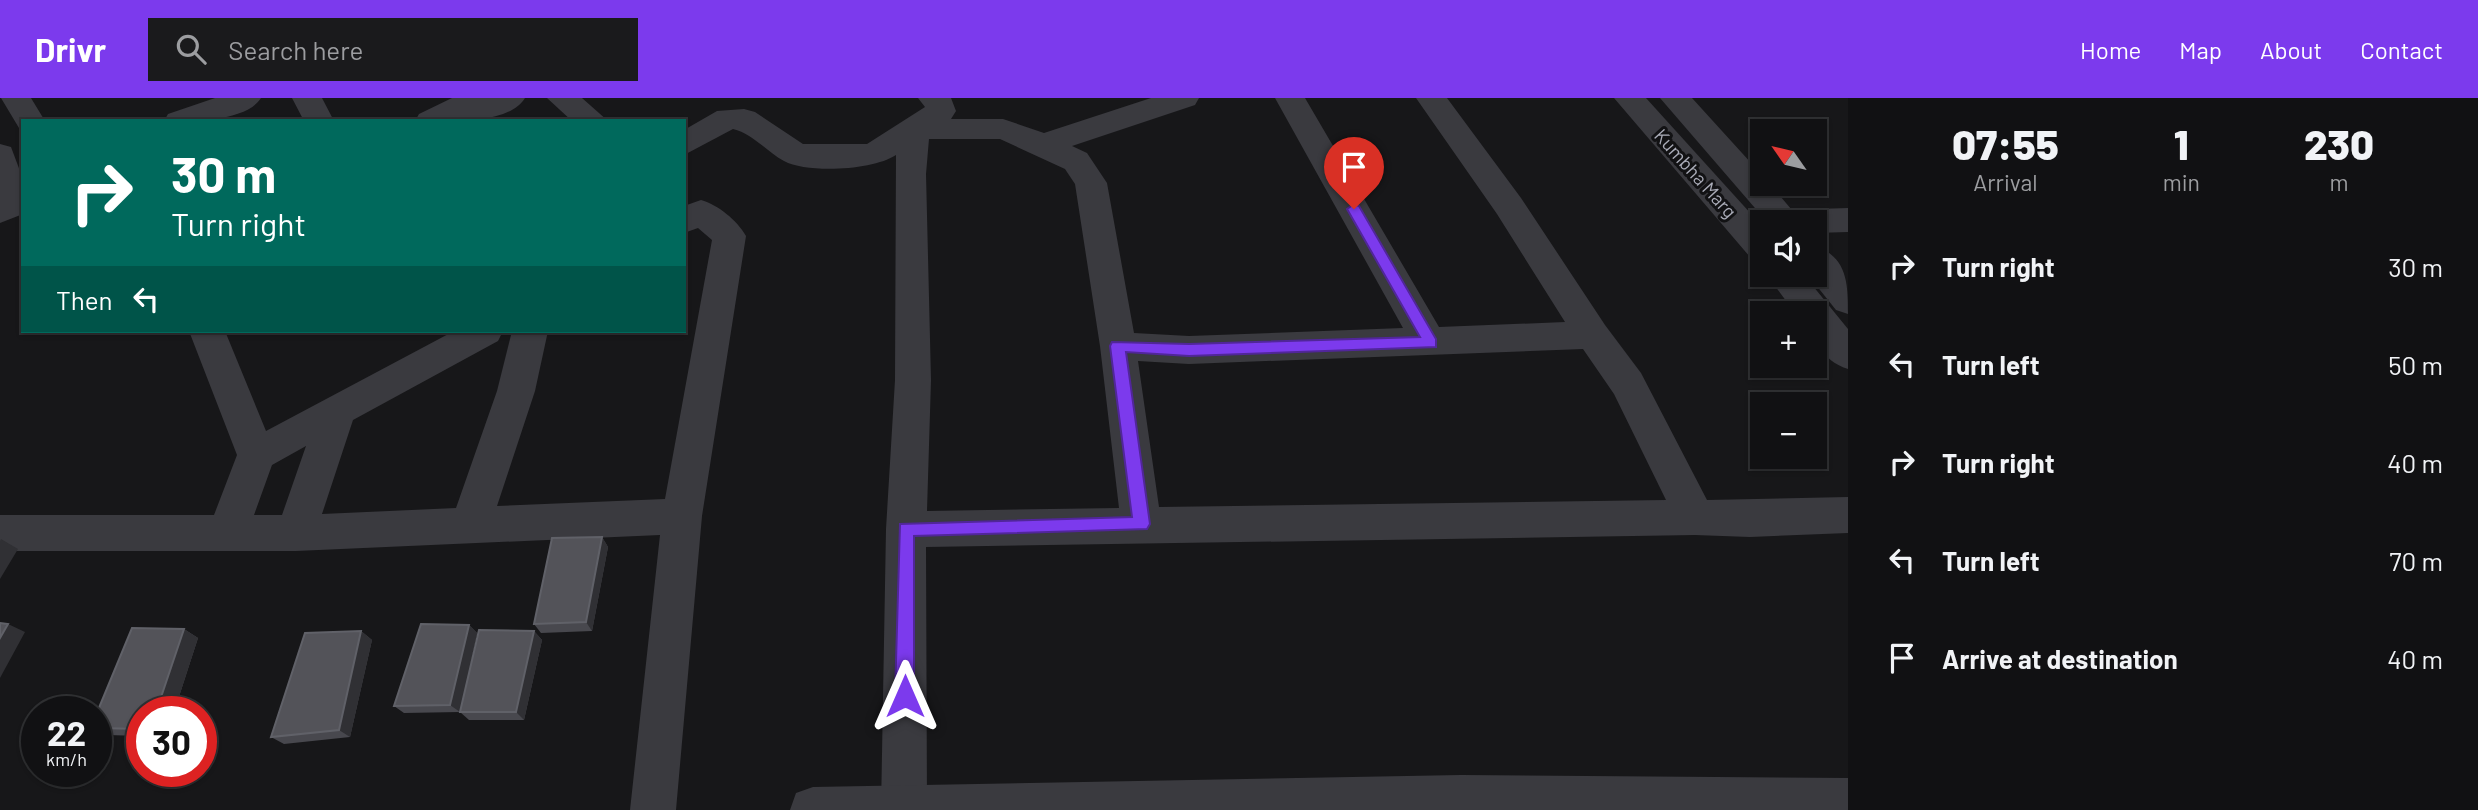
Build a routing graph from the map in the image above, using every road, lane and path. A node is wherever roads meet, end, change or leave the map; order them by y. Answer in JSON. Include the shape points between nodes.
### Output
{"nodes":[{"id":1,"x":16,"y":98,"type":"edge"},
{"id":2,"x":246,"y":98,"type":"edge"},
{"id":3,"x":307,"y":98,"type":"edge"},
{"id":4,"x":510,"y":98,"type":"edge"},
{"id":5,"x":562,"y":98,"type":"edge"},
{"id":6,"x":933,"y":98,"type":"edge"},
{"id":7,"x":1184,"y":98,"type":"edge"},
{"id":8,"x":1290,"y":98,"type":"edge"},
{"id":9,"x":1431,"y":98,"type":"edge"},
{"id":10,"x":1629,"y":98,"type":"edge"},
{"id":11,"x":1675,"y":98,"type":"edge"},
{"id":12,"x":29,"y":119,"type":"edge"},
{"id":13,"x":185,"y":119,"type":"edge"},
{"id":14,"x":318,"y":119,"type":"edge"},
{"id":15,"x":434,"y":119,"type":"edge"},
{"id":16,"x":590,"y":119,"type":"edge"},
{"id":17,"x":914,"y":129,"type":"junction"},
{"id":18,"x":686,"y":143,"type":"edge"},
{"id":19,"x":1043,"y":144,"type":"junction"},
{"id":20,"x":0,"y":155,"type":"edge"},
{"id":21,"x":690,"y":210,"type":"edge"},
{"id":22,"x":1775,"y":210,"type":"edge"},
{"id":23,"x":0,"y":211,"type":"edge"},
{"id":24,"x":1848,"y":219,"type":"edge"},
{"id":25,"x":1827,"y":220,"type":"edge"},
{"id":26,"x":1750,"y":234,"type":"edge"},
{"id":27,"x":1827,"y":274,"type":"edge"},
{"id":28,"x":1794,"y":287,"type":"edge"},
{"id":29,"x":1805,"y":301,"type":"edge"},
{"id":30,"x":1848,"y":301,"type":"edge"},
{"id":31,"x":1827,"y":328,"type":"edge"},
{"id":32,"x":208,"y":333,"type":"edge"},
{"id":33,"x":481,"y":333,"type":"edge"},
{"id":34,"x":530,"y":333,"type":"edge"},
{"id":35,"x":1592,"y":335,"type":"junction"},
{"id":36,"x":1430,"y":343,"type":"junction"},
{"id":37,"x":1118,"y":346,"type":"junction"},
{"id":38,"x":1848,"y":355,"type":"edge"},
{"id":39,"x":338,"y":410,"type":"junction"},
{"id":40,"x":256,"y":455,"type":"junction"},
{"id":41,"x":1848,"y":515,"type":"edge"},
{"id":42,"x":682,"y":516,"type":"junction"},
{"id":43,"x":1695,"y":517,"type":"junction"},
{"id":44,"x":1141,"y":524,"type":"junction"},
{"id":45,"x":470,"y":526,"type":"junction"},
{"id":46,"x":905,"y":529,"type":"junction"},
{"id":47,"x":229,"y":530,"type":"junction"},
{"id":48,"x":0,"y":533,"type":"edge"},
{"id":49,"x":296,"y":533,"type":"junction"},
{"id":50,"x":1848,"y":802,"type":"edge"},
{"id":51,"x":1318,"y":805,"type":"edge"},
{"id":52,"x":904,"y":808,"type":"edge"},
{"id":53,"x":653,"y":810,"type":"edge"},
{"id":54,"x":813,"y":810,"type":"edge"}],
"edges":[{"from":1,"to":12,"type":"street"},
{"from":2,"to":13,"type":"street"},
{"from":3,"to":14,"type":"street"},
{"from":4,"to":15,"type":"street","via":[[477,112],[463,106]]},
{"from":5,"to":16,"type":"street"},
{"from":6,"to":17,"type":"street","via":[[941,111]]},
{"from":7,"to":19,"type":"street"},
{"from":8,"to":36,"type":"street"},
{"from":9,"to":35,"type":"street","via":[[1509,206]]},
{"from":10,"to":26,"type":"street","name":"Kumbha Marg"},
{"from":11,"to":22,"type":"street","name":"Kumbha Marg"},
{"from":17,"to":18,"type":"street","via":[[874,155],[796,154],[744,119],[728,118]]},
{"from":17,"to":19,"type":"street","via":[[1003,129]]},
{"from":17,"to":46,"type":"street","via":[[910,174],[913,380]]},
{"from":19,"to":37,"type":"street","via":[[1076,162],[1091,183]]},
{"from":20,"to":23,"type":"street","via":[[14,204]]},
{"from":21,"to":42,"type":"street","via":[[729,236]]},
{"from":24,"to":25,"type":"street"},
{"from":27,"to":30,"type":"street"},
{"from":28,"to":29,"type":"street"},
{"from":31,"to":38,"type":"street"},
{"from":32,"to":40,"type":"street"},
{"from":33,"to":39,"type":"street"},
{"from":34,"to":45,"type":"street","via":[[516,391]]},
{"from":35,"to":36,"type":"street"},
{"from":35,"to":43,"type":"street","via":[[1628,384]]},
{"from":36,"to":37,"type":"street","via":[[1189,350]]},
{"from":37,"to":44,"type":"street"},
{"from":39,"to":40,"type":"street"},
{"from":39,"to":49,"type":"street"},
{"from":40,"to":47,"type":"street"},
{"from":41,"to":43,"type":"street"},
{"from":42,"to":45,"type":"street"},
{"from":42,"to":53,"type":"street"},
{"from":43,"to":44,"type":"street"},
{"from":44,"to":46,"type":"street"},
{"from":45,"to":49,"type":"street"},
{"from":46,"to":52,"type":"street"},
{"from":47,"to":48,"type":"street"},
{"from":47,"to":49,"type":"street"},
{"from":50,"to":51,"type":"street","via":[[1475,798]]},
{"from":51,"to":52,"type":"street"},
{"from":52,"to":54,"type":"street"}]}
